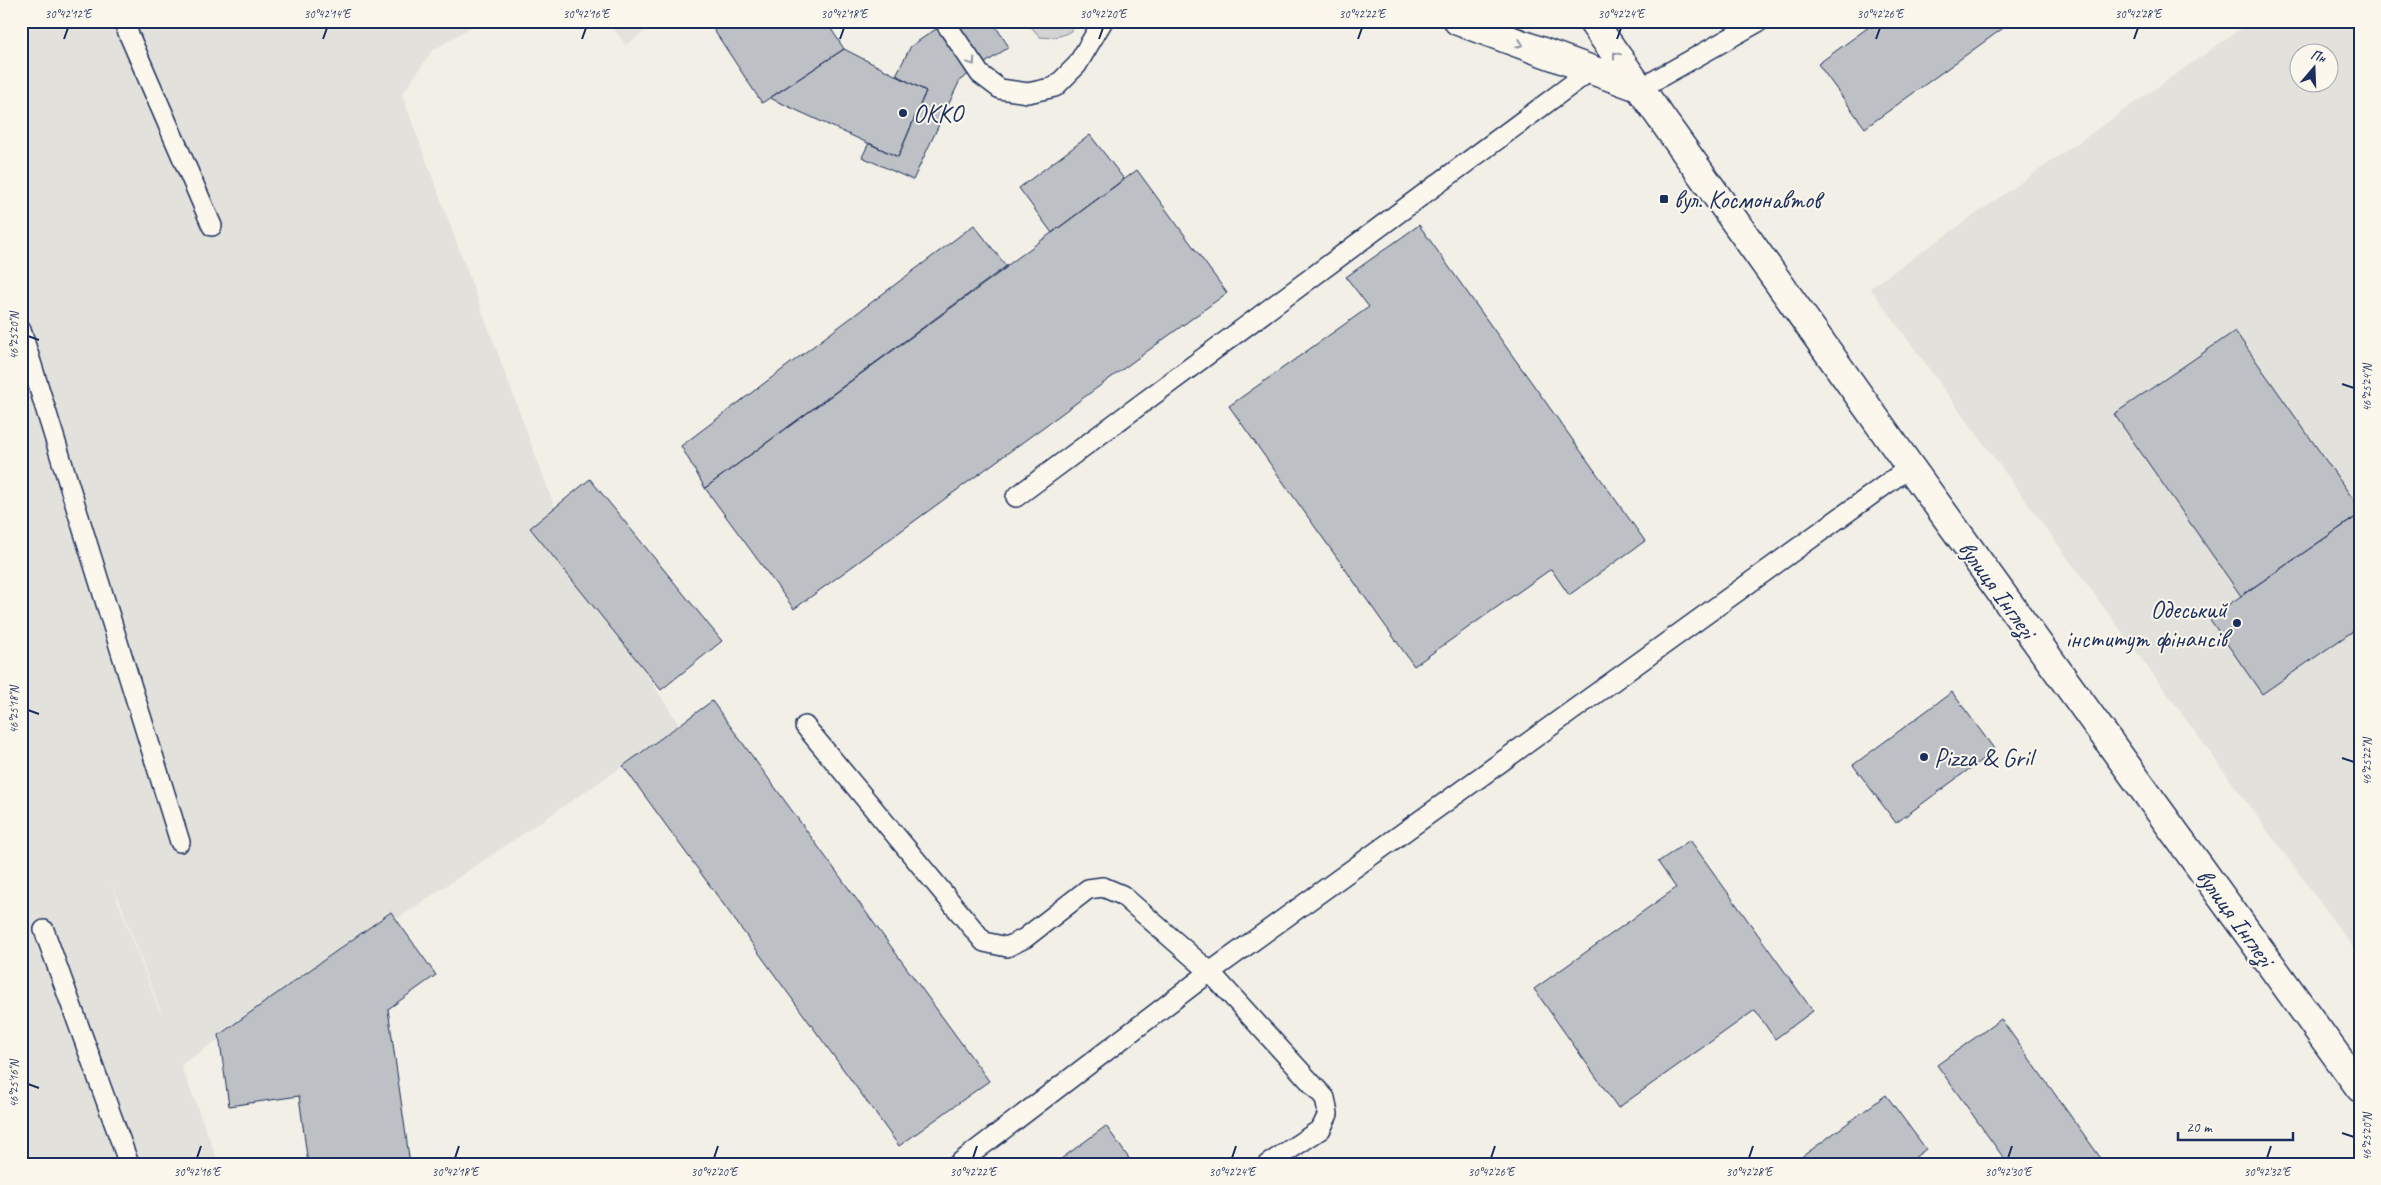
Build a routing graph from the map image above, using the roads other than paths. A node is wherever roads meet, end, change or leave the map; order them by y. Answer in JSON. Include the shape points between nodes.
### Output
{"nodes":[{"id":1,"x":123,"y":21,"type":"edge"},
{"id":2,"x":944,"y":21,"type":"edge"},
{"id":3,"x":1103,"y":21,"type":"edge"},
{"id":4,"x":1458,"y":21,"type":"edge"},
{"id":5,"x":1592,"y":21,"type":"edge"},
{"id":6,"x":1760,"y":21,"type":"edge"},
{"id":7,"x":1591,"y":70,"type":"junction"},
{"id":8,"x":1641,"y":88,"type":"junction"},
{"id":9,"x":212,"y":226,"type":"dead end"},
{"id":10,"x":21,"y":330,"type":"edge"},
{"id":11,"x":1910,"y":467,"type":"junction"},
{"id":12,"x":1016,"y":497,"type":"dead end"},
{"id":13,"x":806,"y":726,"type":"dead end"},
{"id":14,"x":180,"y":842,"type":"dead end"},
{"id":15,"x":44,"y":930,"type":"dead end"},
{"id":16,"x":1210,"y":972,"type":"junction"},
{"id":17,"x":2360,"y":1088,"type":"edge"},
{"id":18,"x":129,"y":1164,"type":"edge"},
{"id":19,"x":958,"y":1164,"type":"edge"},
{"id":20,"x":1268,"y":1164,"type":"edge"}],
"edges":[{"from":1,"to":9,"type":"lane"},
{"from":2,"to":3,"type":"lane","one_way":true,"via":[[980,74],[1000,89],[1028,93],[1055,87],[1077,65]]},
{"from":4,"to":7,"type":"main road","one_way":true},
{"from":8,"to":5,"type":"main road","name":"вулиця Інглезі","one_way":true},
{"from":6,"to":8,"type":"lane"},
{"from":7,"to":8,"type":"main road"},
{"from":7,"to":12,"type":"lane"},
{"from":8,"to":11,"type":"main road","name":"вулиця Інглезі"},
{"from":10,"to":14,"type":"lane"},
{"from":11,"to":16,"type":"lane"},
{"from":11,"to":17,"type":"main road","name":"вулиця Інглезі"},
{"from":13,"to":16,"type":"lane","via":[[984,942],[1007,947],[1025,938],[1088,888],[1103,887],[1122,895]]},
{"from":15,"to":18,"type":"lane"},
{"from":16,"to":19,"type":"lane"},
{"from":16,"to":20,"type":"lane","via":[[1325,1098],[1328,1114],[1320,1129]]}]}
